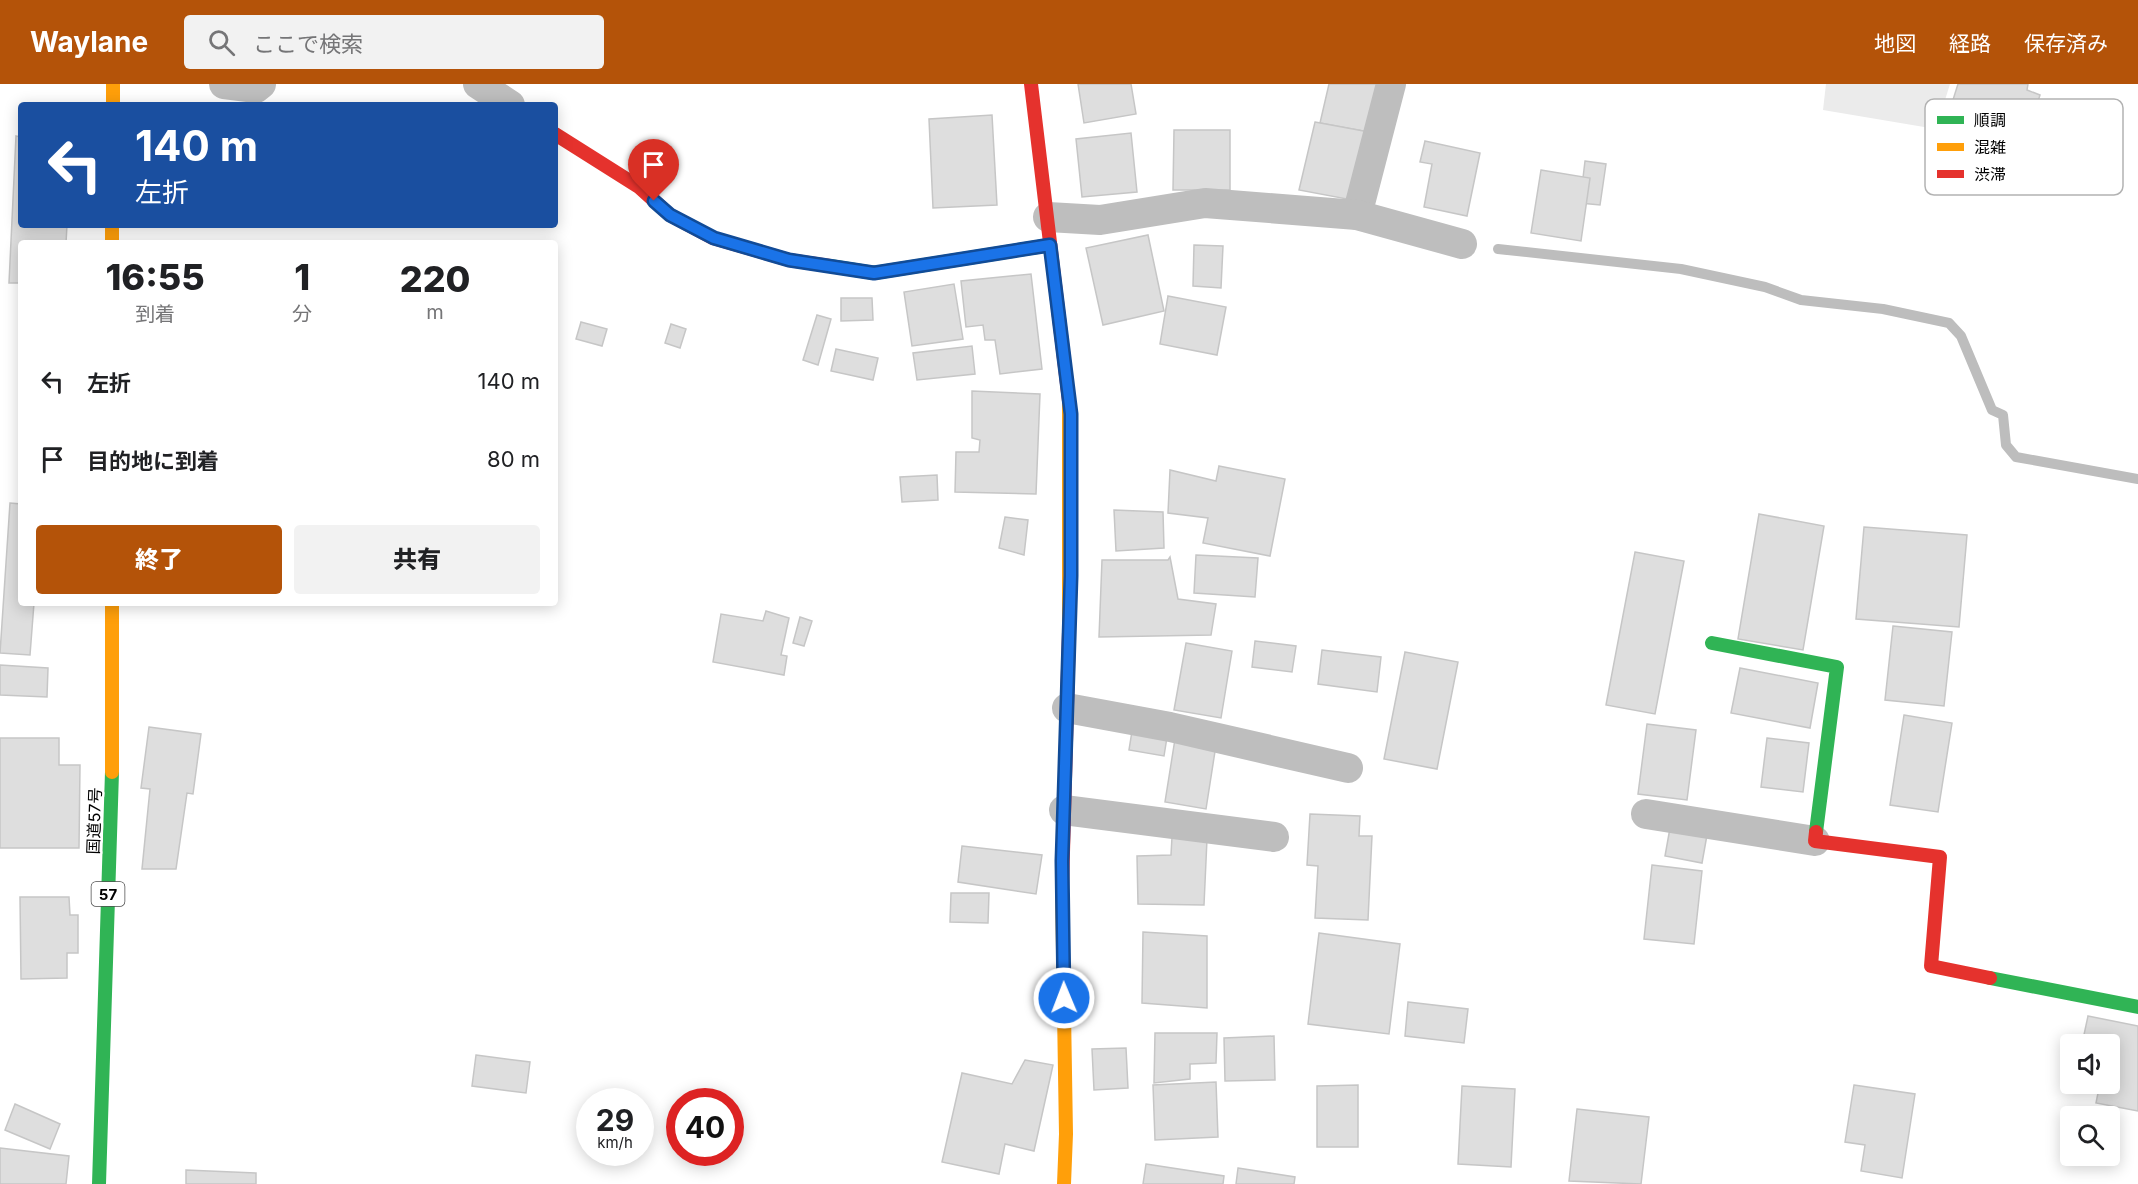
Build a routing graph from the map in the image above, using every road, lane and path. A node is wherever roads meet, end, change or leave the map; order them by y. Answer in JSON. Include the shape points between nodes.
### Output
{"nodes":[{"id":1,"x":113,"y":84,"type":"edge"},
{"id":2,"x":224,"y":84,"type":"edge"},
{"id":3,"x":261,"y":84,"type":"edge"},
{"id":4,"x":478,"y":84,"type":"edge"},
{"id":5,"x":1032,"y":84,"type":"edge"},
{"id":6,"x":1391,"y":84,"type":"edge"},
{"id":7,"x":113,"y":102,"type":"edge"},
{"id":8,"x":505,"y":102,"type":"edge"},
{"id":9,"x":558,"y":136,"type":"edge"},
{"id":10,"x":1357,"y":215,"type":"junction"},
{"id":11,"x":1049,"y":231,"type":"junction"},
{"id":12,"x":1462,"y":244,"type":"dead end"},
{"id":13,"x":112,"y":606,"type":"edge"},
{"id":14,"x":1712,"y":643,"type":"dead end"},
{"id":15,"x":1067,"y":708,"type":"junction"},
{"id":16,"x":1348,"y":768,"type":"dead end"},
{"id":17,"x":1064,"y":810,"type":"junction"},
{"id":18,"x":1646,"y":814,"type":"dead end"},
{"id":19,"x":1274,"y":837,"type":"dead end"},
{"id":20,"x":1815,"y":841,"type":"junction"},
{"id":21,"x":2138,"y":1007,"type":"edge"},
{"id":22,"x":99,"y":1184,"type":"edge"},
{"id":23,"x":1064,"y":1184,"type":"edge"}],
"edges":[{"from":1,"to":7,"type":"main road"},
{"from":2,"to":3,"type":"street","via":[[256,88]]},
{"from":4,"to":8,"type":"street"},
{"from":5,"to":11,"type":"main road"},
{"from":6,"to":10,"type":"street"},
{"from":9,"to":11,"type":"main road","via":[[639,187],[670,215],[705,234],[789,260],[874,273]]},
{"from":10,"to":11,"type":"street","via":[[1205,203]]},
{"from":10,"to":12,"type":"street"},
{"from":11,"to":15,"type":"main road","via":[[1071,414]]},
{"from":13,"to":22,"type":"main road","name":"国道57号","number":"57","via":[[113,740]]},
{"from":14,"to":20,"type":"main road","via":[[1837,668]]},
{"from":15,"to":16,"type":"street"},
{"from":15,"to":17,"type":"main road"},
{"from":17,"to":19,"type":"street"},
{"from":17,"to":23,"type":"main road"},
{"from":18,"to":20,"type":"street"},
{"from":20,"to":21,"type":"main road","via":[[1940,857],[1931,966]]}]}
